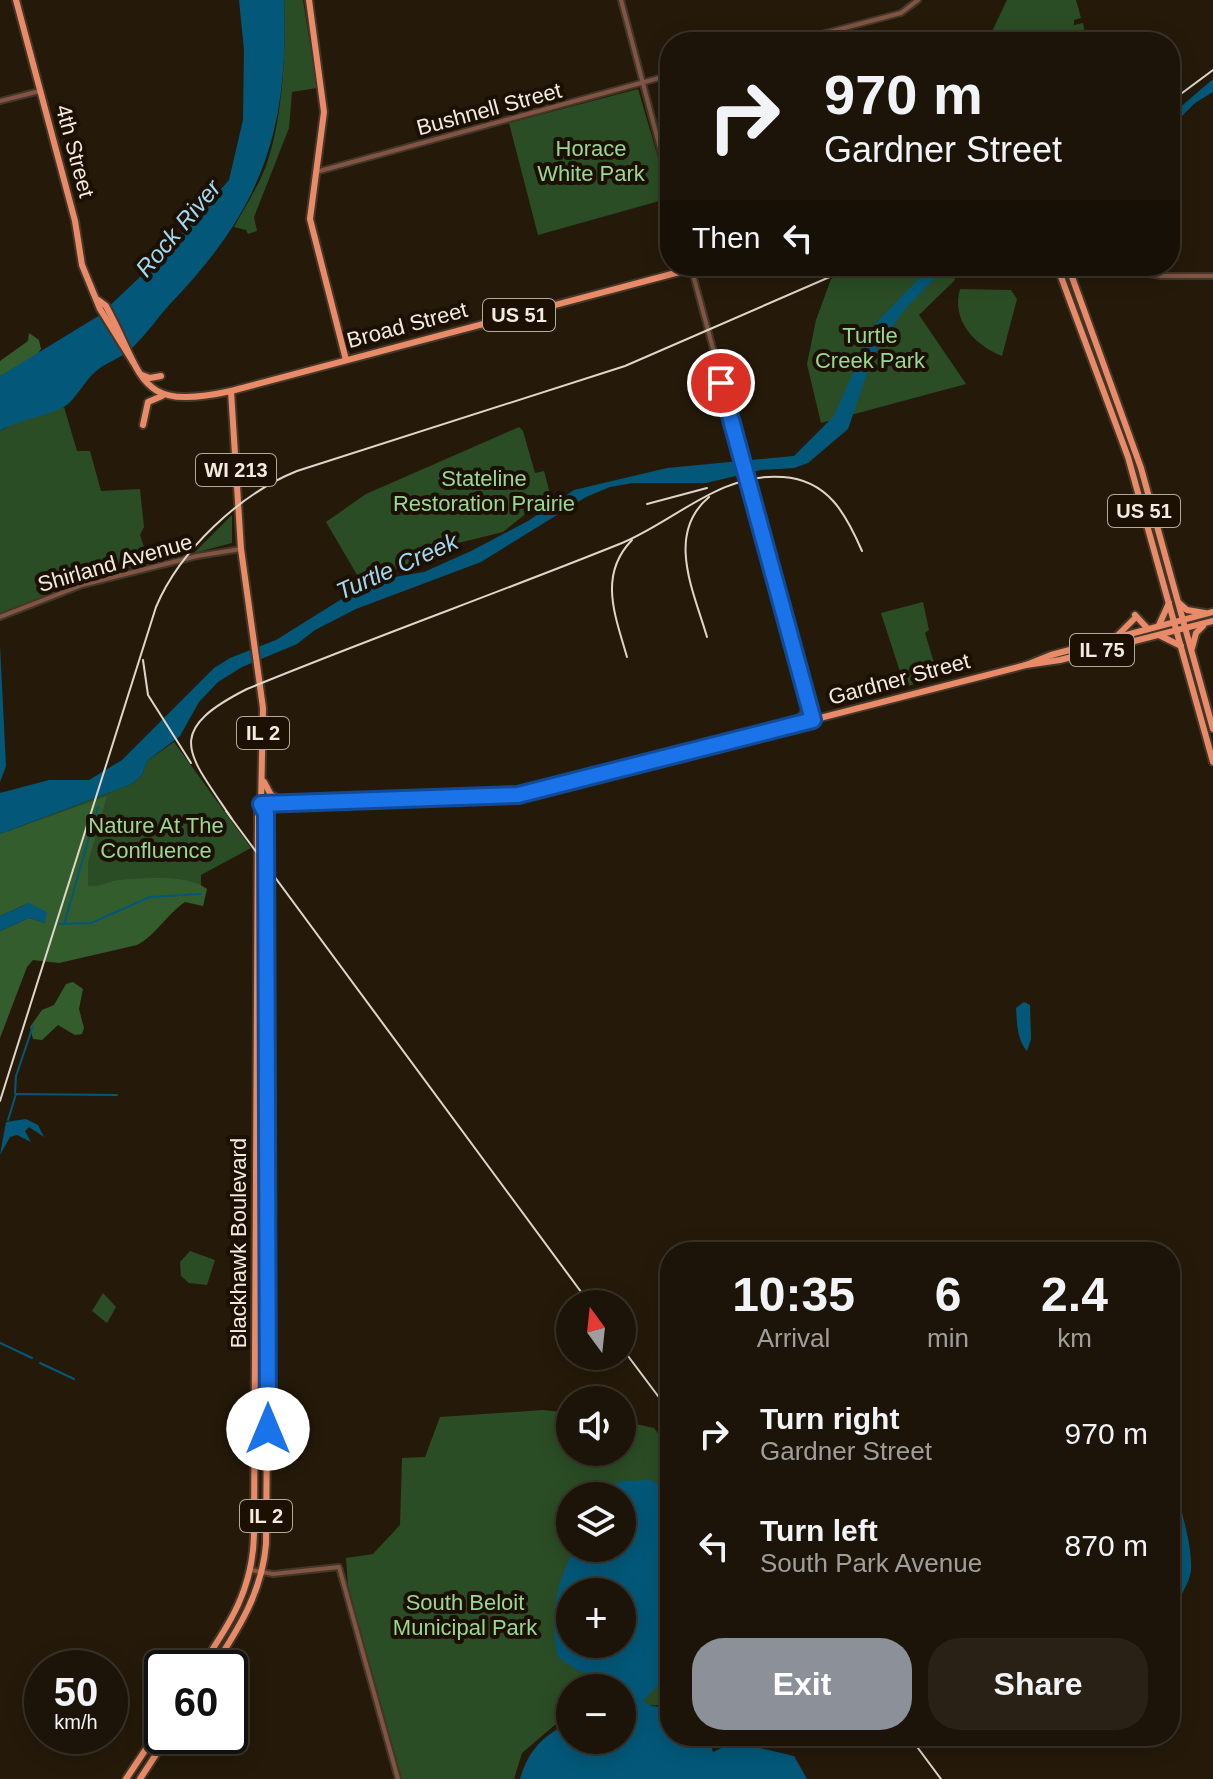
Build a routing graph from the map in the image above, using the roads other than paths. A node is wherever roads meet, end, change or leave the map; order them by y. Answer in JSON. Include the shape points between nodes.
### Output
{"nodes":[{"id":1,"x":16,"y":0,"type":"edge"},
{"id":2,"x":309,"y":0,"type":"edge"},
{"id":3,"x":621,"y":0,"type":"edge"},
{"id":4,"x":918,"y":0,"type":"edge"},
{"id":5,"x":827,"y":32,"type":"edge"},
{"id":6,"x":660,"y":78,"type":"edge"},
{"id":7,"x":643,"y":82,"type":"junction"},
{"id":8,"x":40,"y":91,"type":"junction"},
{"id":9,"x":0,"y":101,"type":"edge"},
{"id":10,"x":660,"y":147,"type":"edge"},
{"id":11,"x":316,"y":172,"type":"junction"},
{"id":12,"x":661,"y":276,"type":"edge"},
{"id":13,"x":693,"y":276,"type":"edge"},
{"id":14,"x":1063,"y":276,"type":"edge"},
{"id":15,"x":1072,"y":276,"type":"edge"},
{"id":16,"x":1180,"y":276,"type":"edge"},
{"id":17,"x":1213,"y":276,"type":"edge"},
{"id":18,"x":346,"y":360,"type":"junction"},
{"id":19,"x":139,"y":373,"type":"junction"},
{"id":20,"x":161,"y":376,"type":"dead end"},
{"id":21,"x":231,"y":391,"type":"junction"},
{"id":22,"x":163,"y":396,"type":"junction"},
{"id":23,"x":143,"y":425,"type":"dead end"},
{"id":24,"x":241,"y":549,"type":"junction"},
{"id":25,"x":244,"y":575,"type":"joint"},
{"id":26,"x":1169,"y":603,"type":"junction"},
{"id":27,"x":1178,"y":603,"type":"junction"},
{"id":28,"x":1211,"y":613,"type":"edge"},
{"id":29,"x":0,"y":617,"type":"edge"},
{"id":30,"x":1210,"y":622,"type":"edge"},
{"id":31,"x":1180,"y":625,"type":"junction"},
{"id":32,"x":1157,"y":627,"type":"junction"},
{"id":33,"x":1148,"y":629,"type":"junction"},
{"id":34,"x":1159,"y":635,"type":"junction"},
{"id":35,"x":1116,"y":637,"type":"junction"},
{"id":36,"x":1181,"y":647,"type":"junction"},
{"id":37,"x":1192,"y":651,"type":"junction"},
{"id":38,"x":1026,"y":665,"type":"junction"},
{"id":39,"x":807,"y":698,"type":"junction"},
{"id":40,"x":813,"y":720,"type":"junction"},
{"id":41,"x":789,"y":726,"type":"junction"},
{"id":42,"x":1213,"y":729,"type":"edge"},
{"id":43,"x":1213,"y":762,"type":"edge"},
{"id":44,"x":262,"y":780,"type":"junction"},
{"id":45,"x":287,"y":803,"type":"junction"},
{"id":46,"x":261,"y":804,"type":"junction"},
{"id":47,"x":251,"y":1570,"type":"junction"},
{"id":48,"x":262,"y":1573,"type":"junction"},
{"id":49,"x":212,"y":1650,"type":"edge"},
{"id":50,"x":224,"y":1650,"type":"edge"},
{"id":51,"x":144,"y":1752,"type":"edge"},
{"id":52,"x":156,"y":1754,"type":"edge"},
{"id":53,"x":126,"y":1779,"type":"edge"},
{"id":54,"x":140,"y":1779,"type":"edge"},
{"id":55,"x":398,"y":1779,"type":"edge"}],
"edges":[{"from":1,"to":8,"type":"main road","name":"4th Street"},
{"from":2,"to":11,"type":"main road","via":[[324,112]]},
{"from":3,"to":7,"type":"street"},
{"from":4,"to":5,"type":"street","via":[[910,9]]},
{"from":6,"to":7,"type":"street","name":"Bushnell Street"},
{"from":7,"to":10,"type":"street"},
{"from":7,"to":11,"type":"street","name":"Bushnell Street"},
{"from":8,"to":9,"type":"street"},
{"from":8,"to":19,"type":"main road","name":"4th Street","via":[[81,263]]},
{"from":11,"to":18,"type":"main road","via":[[312,229]]},
{"from":12,"to":18,"type":"main road","name":"Broad Street","number":"US 51"},
{"from":13,"to":39,"type":"street"},
{"from":14,"to":26,"type":"main road","number":"US 51","via":[[1128,457]]},
{"from":15,"to":27,"type":"main road","number":"US 51","via":[[1141,468]]},
{"from":16,"to":17,"type":"street"},
{"from":18,"to":21,"type":"main road","name":"Broad Street"},
{"from":19,"to":20,"type":"main road"},
{"from":19,"to":22,"type":"main road"},
{"from":21,"to":22,"type":"main road","name":"Broad Street"},
{"from":21,"to":24,"type":"main road","number":"WI 213"},
{"from":22,"to":23,"type":"main road","via":[[148,402]]},
{"from":24,"to":25,"type":"main road","number":"WI 213"},
{"from":24,"to":29,"type":"street","name":"Shirland Avenue","via":[[96,581]]},
{"from":25,"to":44,"type":"main road","name":"Blackhawk Boulevard","number":"IL 2","via":[[263,708]]},
{"from":26,"to":31,"type":"main road","number":"US 51"},
{"from":26,"to":32,"type":"main road"},
{"from":27,"to":28,"type":"main road","via":[[1190,611]]},
{"from":27,"to":31,"type":"main road"},
{"from":28,"to":31,"type":"main road","name":"Gardner Street","number":"IL 75"},
{"from":30,"to":31,"type":"main road","name":"Gardner Street"},
{"from":30,"to":37,"type":"main road","via":[[1196,633]]},
{"from":31,"to":32,"type":"main road","name":"Gardner Street","number":"IL 75"},
{"from":31,"to":34,"type":"main road","name":"Gardner Street","number":"IL 75"},
{"from":31,"to":36,"type":"main road"},
{"from":31,"to":37,"type":"main road"},
{"from":32,"to":33,"type":"main road","name":"Gardner Street","number":"IL 75"},
{"from":33,"to":35,"type":"main road","name":"Gardner Street","number":"IL 75"},
{"from":33,"to":35,"type":"main road","via":[[1135,617]]},
{"from":34,"to":36,"type":"main road"},
{"from":34,"to":38,"type":"main road","name":"Gardner Street","number":"IL 75"},
{"from":35,"to":38,"type":"main road","name":"Gardner Street","number":"IL 75"},
{"from":36,"to":43,"type":"main road"},
{"from":37,"to":42,"type":"main road"},
{"from":38,"to":40,"type":"main road","name":"Gardner Street","number":"IL 75"},
{"from":39,"to":40,"type":"street"},
{"from":39,"to":41,"type":"street","via":[[803,713]]},
{"from":40,"to":41,"type":"main road","name":"Gardner Street","number":"IL 75"},
{"from":41,"to":45,"type":"main road","name":"Gardner Street","number":"IL 75","via":[[518,795]]},
{"from":44,"to":45,"type":"main road","via":[[271,795]]},
{"from":44,"to":46,"type":"main road","name":"Blackhawk Boulevard","number":"IL 2"},
{"from":45,"to":46,"type":"main road","name":"Gardner Street","number":"IL 75"},
{"from":46,"to":47,"type":"main road","name":"Blackhawk Boulevard","number":"IL 2"},
{"from":46,"to":48,"type":"main road","name":"Blackhawk Boulevard","number":"IL 2","via":[[266,814],[269,977],[268,1429]]},
{"from":47,"to":48,"type":"street"},
{"from":47,"to":49,"type":"main road","name":"Blackhawk Boulevard","number":"IL 2","via":[[239,1608]]},
{"from":48,"to":50,"type":"main road","name":"Blackhawk Boulevard","number":"IL 2","via":[[250,1607]]},
{"from":48,"to":55,"type":"street","via":[[339,1567]]},
{"from":51,"to":53,"type":"main road"},
{"from":52,"to":54,"type":"main road"}]}
